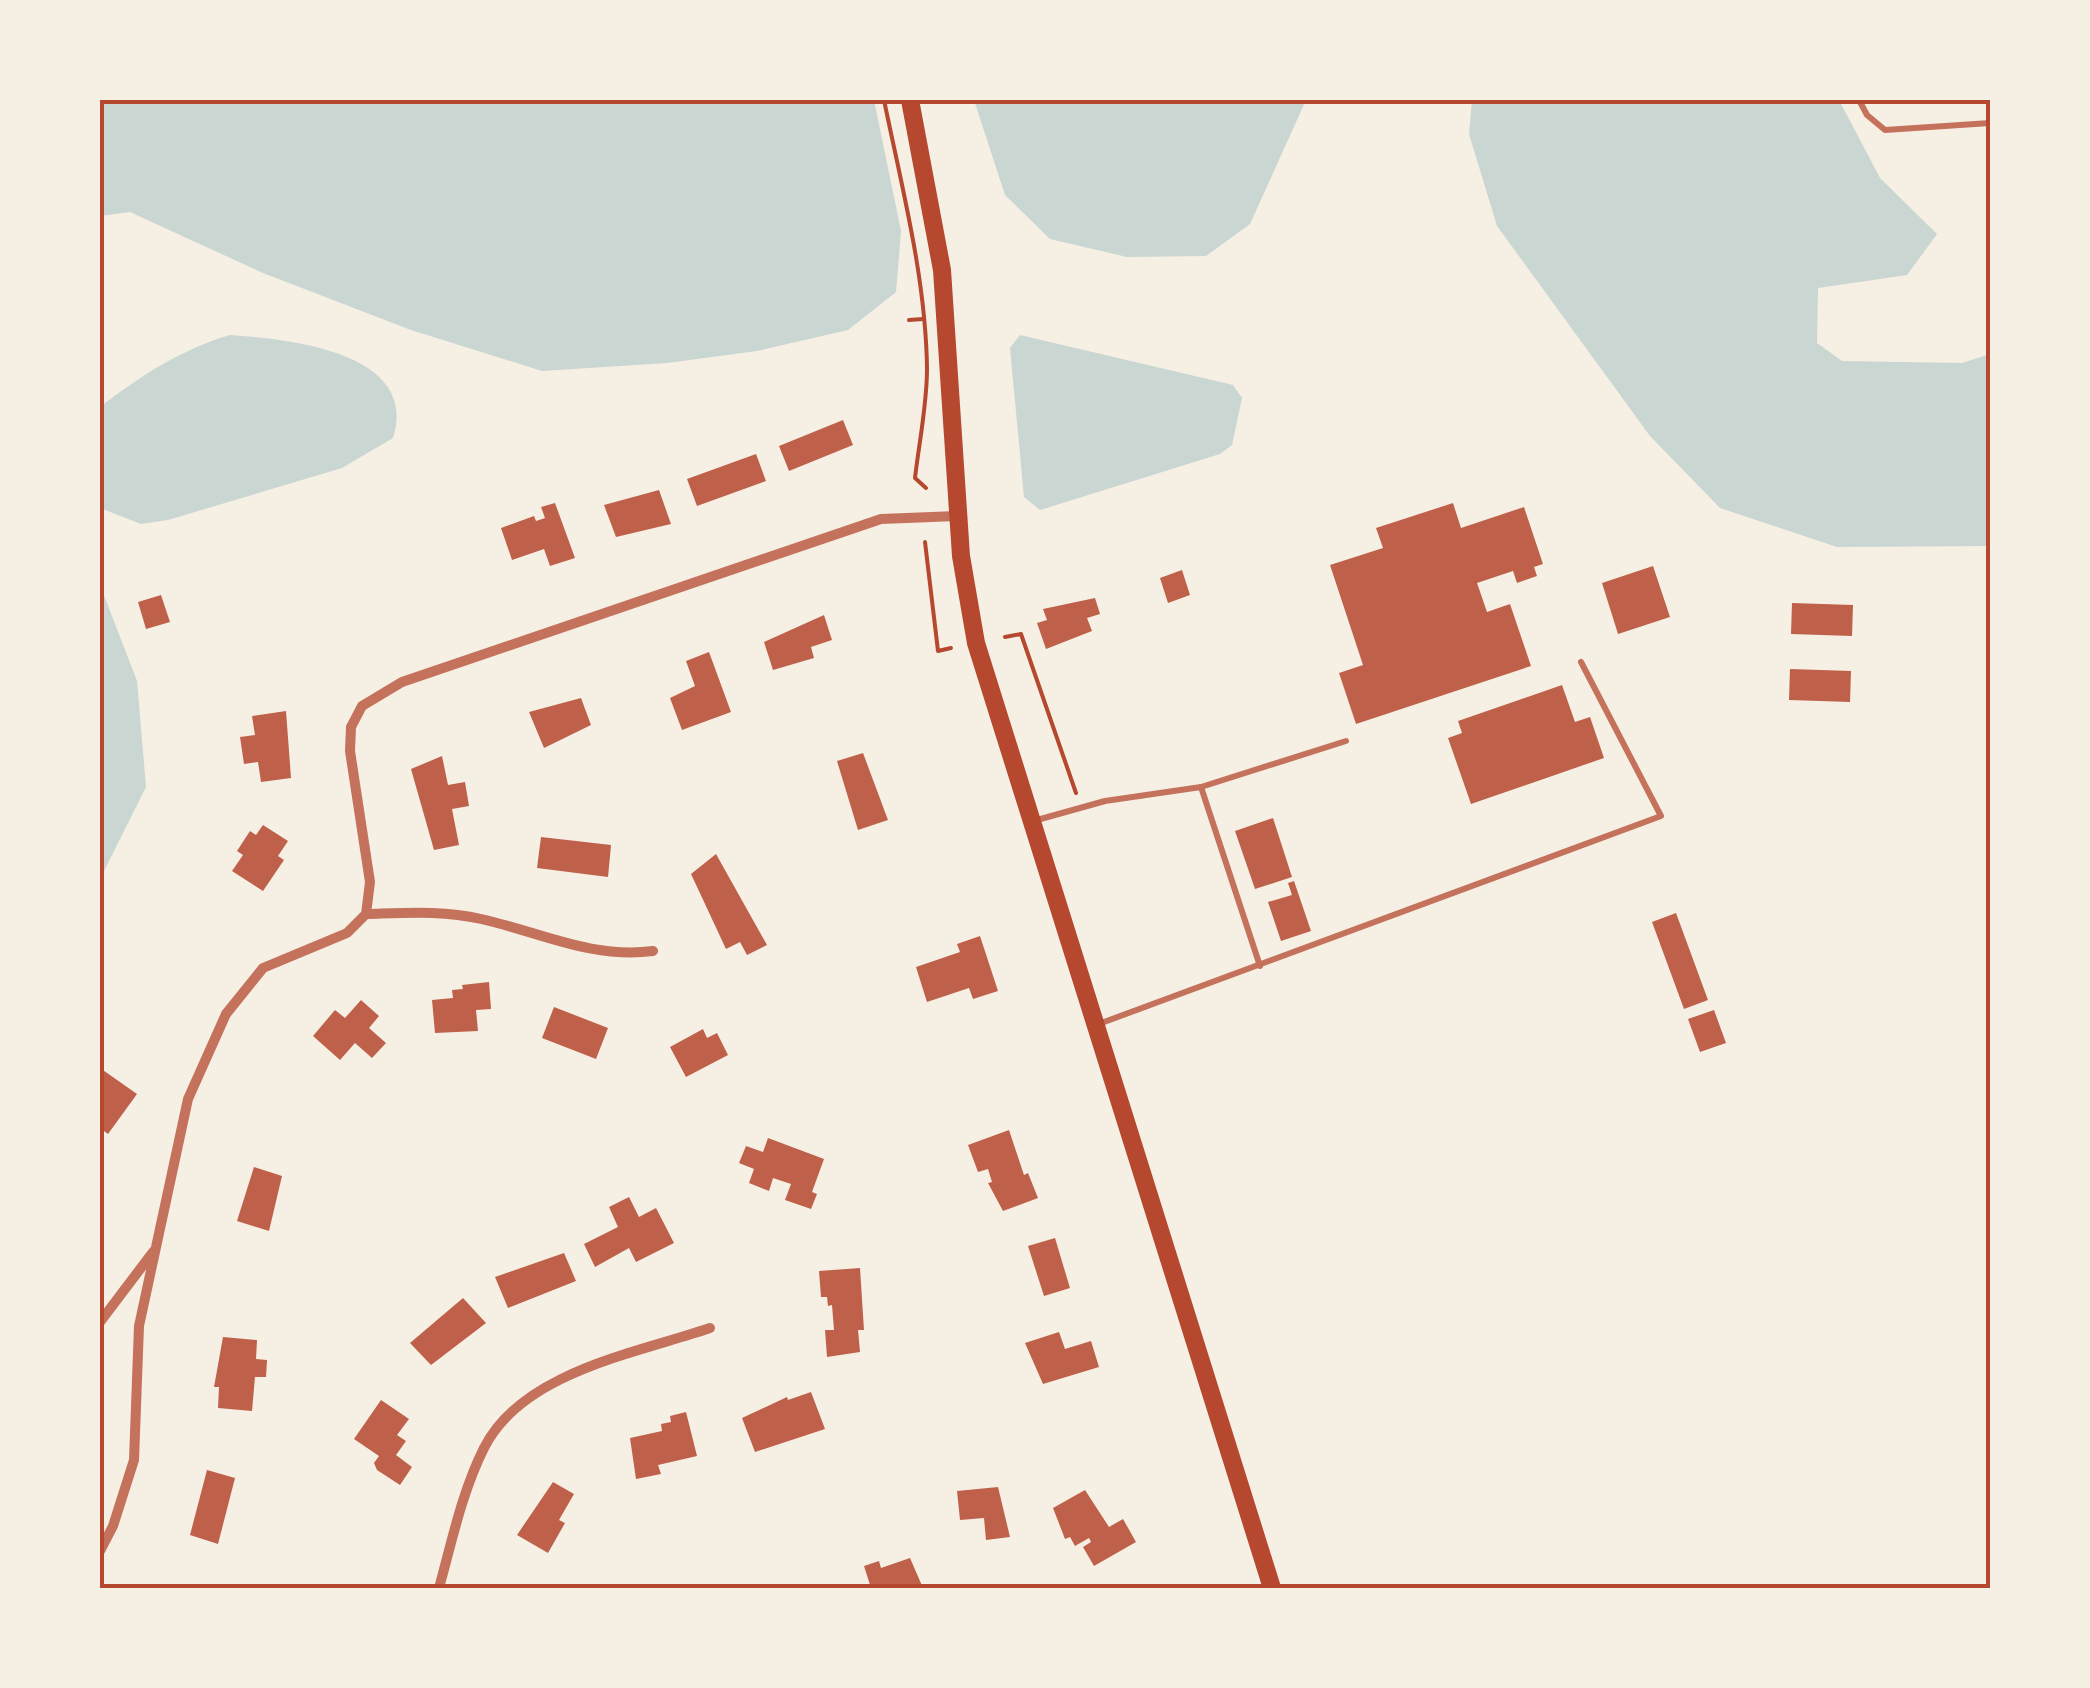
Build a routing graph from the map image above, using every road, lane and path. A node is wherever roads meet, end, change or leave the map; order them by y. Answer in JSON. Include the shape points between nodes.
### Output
{"nodes":[{"id":1,"x":884,"y":100,"type":"edge"},
{"id":2,"x":910,"y":100,"type":"edge"},
{"id":3,"x":1860,"y":100,"type":"edge"},
{"id":4,"x":1990,"y":123,"type":"edge"},
{"id":5,"x":923,"y":319,"type":"junction"},
{"id":6,"x":909,"y":320,"type":"dead end"},
{"id":7,"x":926,"y":488,"type":"dead end"},
{"id":8,"x":958,"y":516,"type":"junction"},
{"id":9,"x":925,"y":542,"type":"dead end"},
{"id":10,"x":1005,"y":636,"type":"dead end"},
{"id":11,"x":951,"y":648,"type":"dead end"},
{"id":12,"x":1581,"y":662,"type":"dead end"},
{"id":13,"x":1346,"y":741,"type":"dead end"},
{"id":14,"x":1201,"y":787,"type":"junction"},
{"id":15,"x":1081,"y":808,"type":"junction"},
{"id":16,"x":1031,"y":822,"type":"junction"},
{"id":17,"x":366,"y":914,"type":"junction"},
{"id":18,"x":653,"y":951,"type":"dead end"},
{"id":19,"x":1260,"y":966,"type":"junction"},
{"id":20,"x":1095,"y":1025,"type":"junction"},
{"id":21,"x":156,"y":1247,"type":"junction"},
{"id":22,"x":100,"y":1322,"type":"edge"},
{"id":23,"x":710,"y":1328,"type":"dead end"},
{"id":24,"x":100,"y":1551,"type":"edge"},
{"id":25,"x":440,"y":1588,"type":"edge"},
{"id":26,"x":1272,"y":1588,"type":"edge"}],
"edges":[{"from":1,"to":5,"type":"path"},
{"from":2,"to":8,"type":"main road","via":[[942,270]]},
{"from":3,"to":4,"type":"lane","via":[[1886,130]]},
{"from":5,"to":6,"type":"path"},
{"from":5,"to":7,"type":"path","via":[[927,372],[915,478]]},
{"from":8,"to":16,"type":"main road","via":[[976,643]]},
{"from":8,"to":17,"type":"street","via":[[882,519],[377,694],[350,727],[370,882]]},
{"from":9,"to":11,"type":"path","via":[[938,651]]},
{"from":10,"to":15,"type":"path","via":[[1021,634]]},
{"from":12,"to":19,"type":"lane","via":[[1660,816]]},
{"from":13,"to":14,"type":"lane"},
{"from":14,"to":15,"type":"lane"},
{"from":14,"to":19,"type":"lane"},
{"from":15,"to":16,"type":"lane"},
{"from":16,"to":20,"type":"main road"},
{"from":17,"to":18,"type":"street","via":[[451,914],[584,950]]},
{"from":17,"to":21,"type":"street","via":[[347,933],[262,968],[226,1014],[188,1099]]},
{"from":19,"to":20,"type":"lane"},
{"from":20,"to":26,"type":"main road"},
{"from":21,"to":22,"type":"street"},
{"from":21,"to":24,"type":"street","via":[[139,1326],[134,1460]]},
{"from":23,"to":25,"type":"street","via":[[558,1383],[502,1422],[468,1484]]}]}
